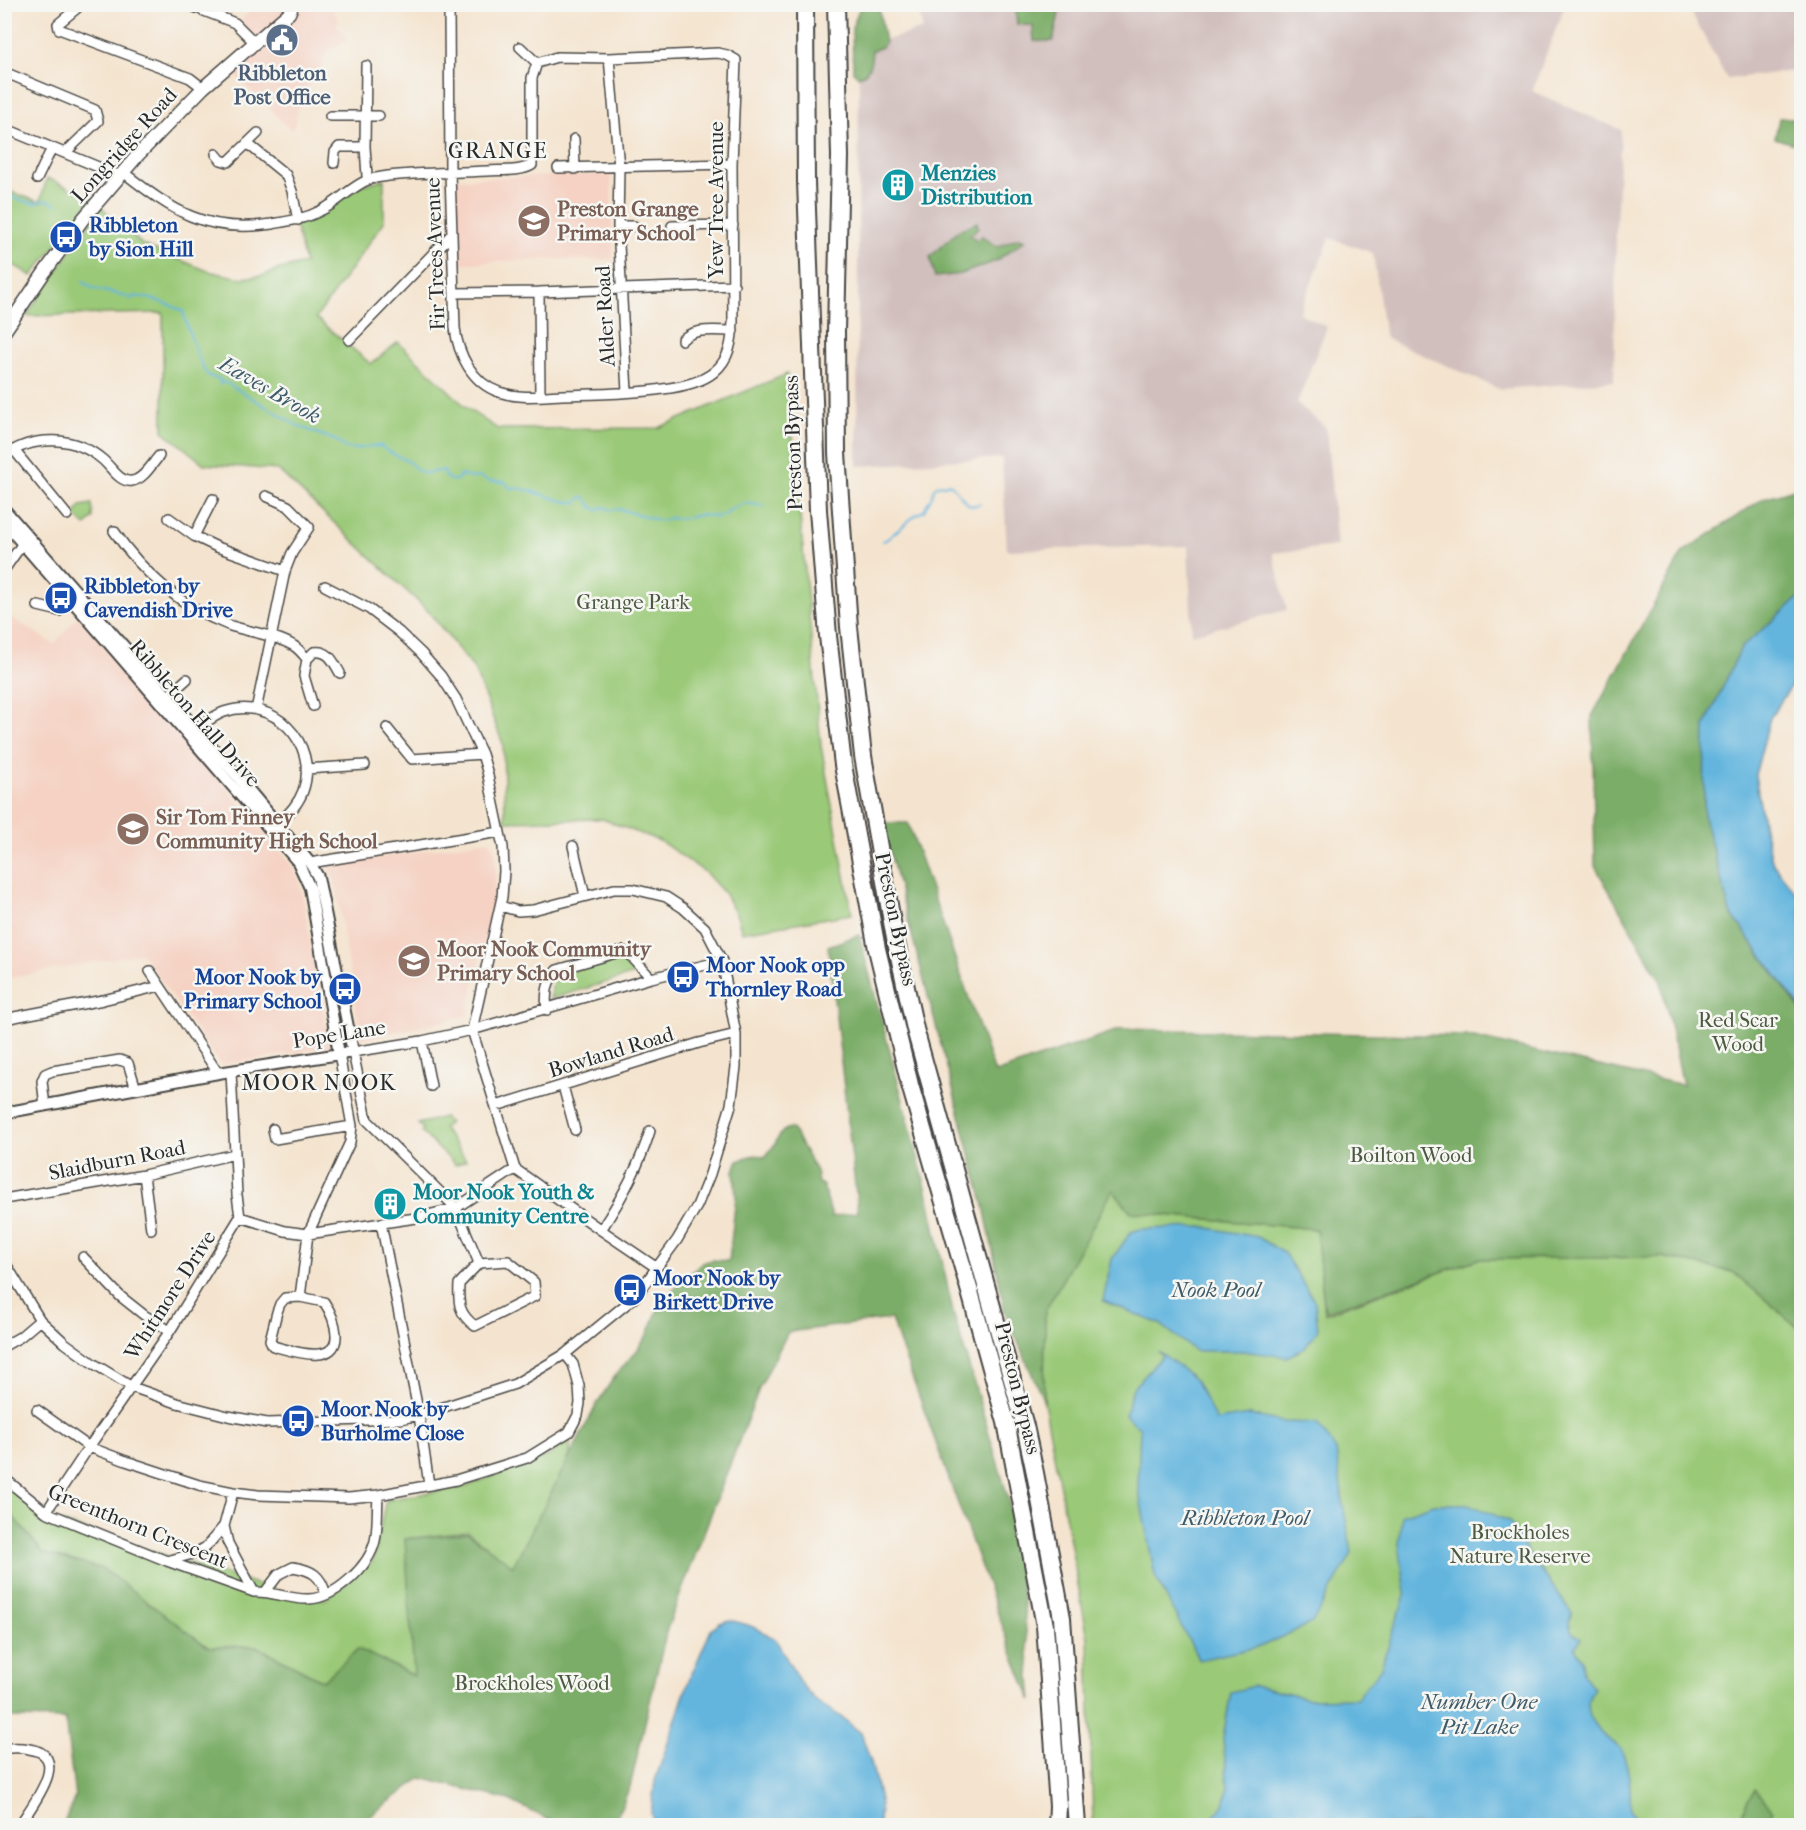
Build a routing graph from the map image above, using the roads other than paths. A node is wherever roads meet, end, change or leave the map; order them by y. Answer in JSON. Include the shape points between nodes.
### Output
{"nodes":[{"id":1,"x":82,"y":4,"type":"edge"},
{"id":2,"x":186,"y":4,"type":"edge"},
{"id":3,"x":293,"y":4,"type":"edge"},
{"id":4,"x":449,"y":4,"type":"edge"},
{"id":5,"x":804,"y":4,"type":"edge"},
{"id":6,"x":836,"y":4,"type":"edge"},
{"id":7,"x":254,"y":42,"type":"junction"},
{"id":8,"x":520,"y":47,"type":"dead end"},
{"id":9,"x":609,"y":58,"type":"junction"},
{"id":10,"x":537,"y":63,"type":"junction"},
{"id":11,"x":366,"y":66,"type":"dead end"},
{"id":12,"x":4,"y":72,"type":"edge"},
{"id":13,"x":203,"y":88,"type":"junction"},
{"id":14,"x":330,"y":116,"type":"dead end"},
{"id":15,"x":366,"y":116,"type":"junction"},
{"id":16,"x":379,"y":116,"type":"dead end"},
{"id":17,"x":4,"y":128,"type":"edge"},
{"id":18,"x":258,"y":133,"type":"dead end"},
{"id":19,"x":574,"y":140,"type":"dead end"},
{"id":20,"x":248,"y":144,"type":"junction"},
{"id":21,"x":365,"y":147,"type":"junction"},
{"id":22,"x":52,"y":148,"type":"junction"},
{"id":23,"x":65,"y":153,"type":"junction"},
{"id":24,"x":216,"y":154,"type":"dead end"},
{"id":25,"x":334,"y":163,"type":"dead end"},
{"id":26,"x":732,"y":164,"type":"junction"},
{"id":27,"x":619,"y":167,"type":"junction"},
{"id":28,"x":558,"y":168,"type":"dead end"},
{"id":29,"x":575,"y":169,"type":"junction"},
{"id":30,"x":450,"y":173,"type":"junction"},
{"id":31,"x":122,"y":174,"type":"junction"},
{"id":32,"x":37,"y":179,"type":"dead end"},
{"id":33,"x":369,"y":180,"type":"junction"},
{"id":34,"x":298,"y":220,"type":"junction"},
{"id":35,"x":733,"y":225,"type":"junction"},
{"id":36,"x":618,"y":226,"type":"junction"},
{"id":37,"x":634,"y":226,"type":"dead end"},
{"id":38,"x":672,"y":226,"type":"dead end"},
{"id":39,"x":452,"y":234,"type":"junction"},
{"id":40,"x":734,"y":285,"type":"junction"},
{"id":41,"x":622,"y":288,"type":"junction"},
{"id":42,"x":539,"y":292,"type":"junction"},
{"id":43,"x":453,"y":293,"type":"junction"},
{"id":44,"x":733,"y":331,"type":"junction"},
{"id":45,"x":4,"y":332,"type":"edge"},
{"id":46,"x":349,"y":340,"type":"dead end"},
{"id":47,"x":682,"y":340,"type":"dead end"},
{"id":48,"x":627,"y":392,"type":"junction"},
{"id":49,"x":540,"y":396,"type":"junction"},
{"id":50,"x":14,"y":450,"type":"junction"},
{"id":51,"x":4,"y":456,"type":"edge"},
{"id":52,"x":159,"y":456,"type":"dead end"},
{"id":53,"x":266,"y":496,"type":"dead end"},
{"id":54,"x":213,"y":499,"type":"dead end"},
{"id":55,"x":4,"y":509,"type":"edge"},
{"id":56,"x":67,"y":515,"type":"dead end"},
{"id":57,"x":169,"y":518,"type":"dead end"},
{"id":58,"x":4,"y":522,"type":"edge"},
{"id":59,"x":114,"y":531,"type":"dead end"},
{"id":60,"x":194,"y":536,"type":"junction"},
{"id":61,"x":26,"y":540,"type":"junction"},
{"id":62,"x":4,"y":570,"type":"edge"},
{"id":63,"x":285,"y":571,"type":"junction"},
{"id":64,"x":325,"y":586,"type":"dead end"},
{"id":65,"x":72,"y":599,"type":"junction"},
{"id":66,"x":38,"y":606,"type":"dead end"},
{"id":67,"x":85,"y":608,"type":"junction"},
{"id":68,"x":271,"y":637,"type":"junction"},
{"id":69,"x":307,"y":659,"type":"junction"},
{"id":70,"x":340,"y":673,"type":"dead end"},
{"id":71,"x":187,"y":679,"type":"dead end"},
{"id":72,"x":167,"y":697,"type":"junction"},
{"id":73,"x":313,"y":706,"type":"dead end"},
{"id":74,"x":256,"y":710,"type":"junction"},
{"id":75,"x":387,"y":728,"type":"dead end"},
{"id":76,"x":192,"y":732,"type":"junction"},
{"id":77,"x":482,"y":754,"type":"junction"},
{"id":78,"x":365,"y":765,"type":"dead end"},
{"id":79,"x":306,"y":769,"type":"junction"},
{"id":80,"x":274,"y":827,"type":"junction"},
{"id":81,"x":500,"y":832,"type":"junction"},
{"id":82,"x":573,"y":846,"type":"dead end"},
{"id":83,"x":306,"y":866,"type":"junction"},
{"id":84,"x":585,"y":896,"type":"junction"},
{"id":85,"x":500,"y":906,"type":"junction"},
{"id":86,"x":722,"y":961,"type":"junction"},
{"id":87,"x":150,"y":971,"type":"dead end"},
{"id":88,"x":651,"y":978,"type":"junction"},
{"id":89,"x":160,"y":986,"type":"junction"},
{"id":90,"x":547,"y":1010,"type":"junction"},
{"id":91,"x":4,"y":1019,"type":"edge"},
{"id":92,"x":472,"y":1030,"type":"junction"},
{"id":93,"x":736,"y":1034,"type":"junction"},
{"id":94,"x":422,"y":1041,"type":"junction"},
{"id":95,"x":353,"y":1052,"type":"junction"},
{"id":96,"x":339,"y":1054,"type":"junction"},
{"id":97,"x":231,"y":1071,"type":"junction"},
{"id":98,"x":219,"y":1072,"type":"junction"},
{"id":99,"x":431,"y":1086,"type":"dead end"},
{"id":100,"x":563,"y":1086,"type":"junction"},
{"id":101,"x":136,"y":1089,"type":"junction"},
{"id":102,"x":45,"y":1106,"type":"junction"},
{"id":103,"x":496,"y":1106,"type":"junction"},
{"id":104,"x":4,"y":1113,"type":"edge"},
{"id":105,"x":352,"y":1126,"type":"junction"},
{"id":106,"x":273,"y":1129,"type":"dead end"},
{"id":107,"x":575,"y":1130,"type":"dead end"},
{"id":108,"x":650,"y":1131,"type":"dead end"},
{"id":109,"x":235,"y":1154,"type":"junction"},
{"id":110,"x":515,"y":1169,"type":"junction"},
{"id":111,"x":144,"y":1175,"type":"junction"},
{"id":112,"x":4,"y":1199,"type":"edge"},
{"id":113,"x":456,"y":1208,"type":"junction"},
{"id":114,"x":240,"y":1217,"type":"junction"},
{"id":115,"x":381,"y":1223,"type":"junction"},
{"id":116,"x":151,"y":1229,"type":"dead end"},
{"id":117,"x":601,"y":1230,"type":"junction"},
{"id":118,"x":308,"y":1234,"type":"junction"},
{"id":119,"x":83,"y":1257,"type":"dead end"},
{"id":120,"x":5,"y":1261,"type":"edge"},
{"id":121,"x":479,"y":1263,"type":"junction"},
{"id":122,"x":657,"y":1268,"type":"junction"},
{"id":123,"x":300,"y":1297,"type":"junction"},
{"id":124,"x":40,"y":1320,"type":"junction"},
{"id":125,"x":170,"y":1331,"type":"junction"},
{"id":126,"x":4,"y":1347,"type":"edge"},
{"id":127,"x":565,"y":1354,"type":"junction"},
{"id":128,"x":132,"y":1387,"type":"junction"},
{"id":129,"x":37,"y":1410,"type":"dead end"},
{"id":130,"x":419,"y":1415,"type":"junction"},
{"id":131,"x":89,"y":1447,"type":"junction"},
{"id":132,"x":4,"y":1478,"type":"edge"},
{"id":133,"x":429,"y":1485,"type":"junction"},
{"id":134,"x":233,"y":1492,"type":"junction"},
{"id":135,"x":378,"y":1495,"type":"junction"},
{"id":136,"x":46,"y":1512,"type":"junction"},
{"id":137,"x":224,"y":1526,"type":"junction"},
{"id":138,"x":167,"y":1561,"type":"junction"},
{"id":139,"x":266,"y":1591,"type":"junction"},
{"id":140,"x":254,"y":1592,"type":"junction"},
{"id":141,"x":326,"y":1595,"type":"junction"},
{"id":142,"x":1054,"y":1744,"type":"junction"},
{"id":143,"x":4,"y":1748,"type":"edge"},
{"id":144,"x":19,"y":1826,"type":"edge"},
{"id":145,"x":1048,"y":1826,"type":"edge"},
{"id":146,"x":1057,"y":1826,"type":"edge"},
{"id":147,"x":1077,"y":1826,"type":"edge"}],
"edges":[{"from":1,"to":13,"type":"street","via":[[58,24],[59,29],[190,78]]},
{"from":2,"to":7,"type":"street","via":[[235,23]]},
{"from":3,"to":7,"type":"main road","name":"Longridge Road"},
{"from":4,"to":30,"type":"street","name":"Fir Trees Avenue"},
{"from":5,"to":142,"type":"highway","name":"Preston Bypass","via":[[818,510],[843,765],[877,949],[910,1085],[1006,1422],[1046,1626]]},
{"from":6,"to":147,"type":"highway","name":"Preston Bypass","via":[[840,156],[837,453],[863,756],[915,1029],[1035,1473],[1065,1641]]},
{"from":7,"to":13,"type":"main road","name":"Longridge Road"},
{"from":8,"to":10,"type":"street"},
{"from":9,"to":10,"type":"street","via":[[557,57]]},
{"from":9,"to":26,"type":"street","name":"Yew Tree Avenue","via":[[718,53],[736,60]]},
{"from":9,"to":27,"type":"street","name":"Alder Road"},
{"from":10,"to":30,"type":"street","via":[[532,78],[532,165]]},
{"from":11,"to":15,"type":"street"},
{"from":12,"to":23,"type":"street","via":[[95,110],[98,121]]},
{"from":13,"to":31,"type":"main road","name":"Longridge Road"},
{"from":14,"to":15,"type":"street"},
{"from":15,"to":16,"type":"street"},
{"from":15,"to":21,"type":"street"},
{"from":17,"to":22,"type":"street"},
{"from":18,"to":20,"type":"street"},
{"from":19,"to":29,"type":"street"},
{"from":20,"to":24,"type":"street","via":[[228,162]]},
{"from":20,"to":34,"type":"street","via":[[286,176]]},
{"from":21,"to":25,"type":"street","via":[[339,147]]},
{"from":21,"to":33,"type":"street"},
{"from":22,"to":23,"type":"street"},
{"from":22,"to":32,"type":"street"},
{"from":23,"to":31,"type":"street"},
{"from":26,"to":27,"type":"street"},
{"from":26,"to":35,"type":"street","name":"Yew Tree Avenue"},
{"from":27,"to":29,"type":"street"},
{"from":27,"to":36,"type":"street","name":"Alder Road"},
{"from":28,"to":29,"type":"street"},
{"from":30,"to":33,"type":"street"},
{"from":30,"to":39,"type":"street","name":"Fir Trees Avenue"},
{"from":31,"to":34,"type":"street","via":[[177,210],[216,225],[246,227]]},
{"from":31,"to":45,"type":"main road","name":"Longridge Road","via":[[83,219]]},
{"from":33,"to":34,"type":"street","via":[[321,211]]},
{"from":35,"to":38,"type":"street"},
{"from":35,"to":40,"type":"street","name":"Yew Tree Avenue"},
{"from":36,"to":37,"type":"street"},
{"from":36,"to":41,"type":"street","name":"Alder Road"},
{"from":39,"to":43,"type":"street","name":"Fir Trees Avenue"},
{"from":39,"to":46,"type":"street"},
{"from":40,"to":41,"type":"street"},
{"from":40,"to":44,"type":"street","name":"Yew Tree Avenue"},
{"from":41,"to":42,"type":"street"},
{"from":41,"to":48,"type":"street","name":"Alder Road"},
{"from":42,"to":43,"type":"street"},
{"from":42,"to":49,"type":"street"},
{"from":43,"to":49,"type":"street","name":"Fir Trees Avenue","via":[[456,339],[480,381],[498,392]]},
{"from":44,"to":47,"type":"street","via":[[697,331]]},
{"from":44,"to":48,"type":"street","name":"Yew Tree Avenue","via":[[728,355],[714,372],[663,389]]},
{"from":48,"to":49,"type":"street","name":"Fir Trees Avenue"},
{"from":50,"to":51,"type":"street"},
{"from":50,"to":52,"type":"street","via":[[45,441],[71,443],[96,455],[130,481],[140,478]]},
{"from":50,"to":56,"type":"street"},
{"from":53,"to":63,"type":"street","via":[[288,506],[309,527]]},
{"from":54,"to":60,"type":"street"},
{"from":55,"to":61,"type":"street","name":"Ribbleton Hall Drive"},
{"from":57,"to":60,"type":"street"},
{"from":58,"to":61,"type":"street","name":"Ribbleton Hall Drive"},
{"from":59,"to":68,"type":"street","via":[[157,581],[182,601],[224,624]]},
{"from":60,"to":63,"type":"street"},
{"from":61,"to":62,"type":"street"},
{"from":61,"to":65,"type":"street","name":"Ribbleton Hall Drive"},
{"from":61,"to":67,"type":"street","name":"Ribbleton Hall Drive"},
{"from":63,"to":68,"type":"street"},
{"from":64,"to":77,"type":"street","via":[[369,609],[422,653],[456,699]]},
{"from":65,"to":66,"type":"street","via":[[59,611]]},
{"from":65,"to":67,"type":"street","name":"Ribbleton Hall Drive"},
{"from":67,"to":72,"type":"street","name":"Ribbleton Hall Drive"},
{"from":67,"to":76,"type":"street","name":"Ribbleton Hall Drive"},
{"from":68,"to":69,"type":"street","via":[[296,647]]},
{"from":68,"to":74,"type":"street"},
{"from":69,"to":70,"type":"street","via":[[314,652],[325,653]]},
{"from":69,"to":73,"type":"street","via":[[304,676]]},
{"from":71,"to":72,"type":"street","name":"Ribbleton Hall Drive"},
{"from":72,"to":76,"type":"street","name":"Ribbleton Hall Drive"},
{"from":74,"to":76,"type":"street","via":[[224,712]]},
{"from":74,"to":79,"type":"street","via":[[276,718],[293,732]]},
{"from":75,"to":77,"type":"street","via":[[412,759]]},
{"from":76,"to":80,"type":"street","name":"Ribbleton Hall Drive"},
{"from":77,"to":81,"type":"street"},
{"from":78,"to":79,"type":"street"},
{"from":79,"to":80,"type":"street","via":[[300,799]]},
{"from":80,"to":83,"type":"street","name":"Ribbleton Hall Drive"},
{"from":81,"to":83,"type":"street"},
{"from":81,"to":85,"type":"street","via":[[504,871]]},
{"from":82,"to":84,"type":"street"},
{"from":83,"to":95,"type":"street","name":"Ribbleton Hall Drive","via":[[318,877]]},
{"from":83,"to":96,"type":"street","name":"Ribbleton Hall Drive"},
{"from":84,"to":85,"type":"street","via":[[533,910]]},
{"from":84,"to":86,"type":"street","via":[[633,889],[666,897],[705,928]]},
{"from":85,"to":92,"type":"street"},
{"from":86,"to":88,"type":"street","name":"Pope Lane"},
{"from":86,"to":93,"type":"street"},
{"from":87,"to":89,"type":"street"},
{"from":88,"to":90,"type":"street","name":"Pope Lane"},
{"from":88,"to":90,"type":"street","via":[[623,951],[557,970],[545,996]]},
{"from":89,"to":91,"type":"street"},
{"from":89,"to":98,"type":"street"},
{"from":90,"to":92,"type":"street","name":"Pope Lane"},
{"from":92,"to":94,"type":"street","name":"Pope Lane"},
{"from":92,"to":103,"type":"street"},
{"from":93,"to":100,"type":"street","name":"Bowland Road"},
{"from":93,"to":122,"type":"street","via":[[731,1105],[711,1174],[697,1206]]},
{"from":94,"to":95,"type":"street","name":"Pope Lane"},
{"from":94,"to":99,"type":"street"},
{"from":95,"to":96,"type":"street","name":"Pope Lane"},
{"from":95,"to":113,"type":"street","via":[[368,1120]]},
{"from":96,"to":97,"type":"street","name":"Pope Lane"},
{"from":96,"to":105,"type":"street"},
{"from":97,"to":98,"type":"street","name":"Pope Lane"},
{"from":97,"to":109,"type":"street","name":"Whitmore Drive"},
{"from":98,"to":101,"type":"street","name":"Pope Lane"},
{"from":100,"to":103,"type":"street","name":"Bowland Road"},
{"from":100,"to":107,"type":"street"},
{"from":101,"to":102,"type":"street","name":"Pope Lane"},
{"from":101,"to":102,"type":"street","via":[[125,1061],[52,1071],[42,1081]]},
{"from":102,"to":104,"type":"street","name":"Pope Lane"},
{"from":103,"to":110,"type":"street"},
{"from":105,"to":106,"type":"street","via":[[275,1139]]},
{"from":105,"to":118,"type":"street","via":[[350,1142]]},
{"from":108,"to":117,"type":"street","via":[[629,1184]]},
{"from":109,"to":111,"type":"street","name":"Slaidburn Road"},
{"from":109,"to":114,"type":"street","name":"Whitmore Drive"},
{"from":110,"to":113,"type":"street"},
{"from":110,"to":117,"type":"street"},
{"from":111,"to":112,"type":"street","name":"Slaidburn Road"},
{"from":111,"to":116,"type":"street"},
{"from":113,"to":115,"type":"street"},
{"from":113,"to":121,"type":"street"},
{"from":114,"to":118,"type":"street"},
{"from":114,"to":125,"type":"street","name":"Whitmore Drive"},
{"from":115,"to":118,"type":"street"},
{"from":115,"to":130,"type":"street"},
{"from":117,"to":122,"type":"street"},
{"from":118,"to":123,"type":"street"},
{"from":119,"to":125,"type":"street","via":[[120,1296]]},
{"from":120,"to":124,"type":"street"},
{"from":121,"to":121,"type":"street","via":[[459,1284],[464,1318],[475,1326],[535,1296],[534,1282],[508,1261]]},
{"from":122,"to":127,"type":"street","via":[[635,1297]]},
{"from":123,"to":123,"type":"street","via":[[324,1302],[329,1309],[336,1344],[325,1354],[300,1353],[273,1346],[270,1340],[280,1304],[285,1298]]},
{"from":124,"to":126,"type":"street"},
{"from":124,"to":128,"type":"street","via":[[91,1362]]},
{"from":125,"to":128,"type":"street","name":"Whitmore Drive"},
{"from":127,"to":130,"type":"street","via":[[515,1384]]},
{"from":127,"to":133,"type":"street","via":[[573,1364],[580,1403],[568,1432],[527,1458]]},
{"from":128,"to":130,"type":"street","via":[[267,1424]]},
{"from":128,"to":131,"type":"street","name":"Whitmore Drive"},
{"from":129,"to":131,"type":"street"},
{"from":130,"to":133,"type":"street"},
{"from":131,"to":134,"type":"street","via":[[199,1485]]},
{"from":131,"to":136,"type":"street","name":"Whitmore Drive"},
{"from":132,"to":136,"type":"street","name":"Greenthorn Crescent"},
{"from":133,"to":135,"type":"street"},
{"from":134,"to":135,"type":"street","via":[[349,1498]]},
{"from":134,"to":137,"type":"street"},
{"from":135,"to":141,"type":"street","name":"Greenthorn Crescent","via":[[375,1542],[368,1558],[346,1583]]},
{"from":136,"to":138,"type":"street","name":"Greenthorn Crescent"},
{"from":137,"to":138,"type":"street","via":[[196,1553]]},
{"from":137,"to":140,"type":"street","via":[[228,1543]]},
{"from":138,"to":140,"type":"street","name":"Greenthorn Crescent"},
{"from":139,"to":140,"type":"street","name":"Greenthorn Crescent"},
{"from":139,"to":141,"type":"street","name":"Greenthorn Crescent","via":[[311,1599]]},
{"from":139,"to":141,"type":"street","via":[[279,1574],[293,1567],[318,1577]]},
{"from":142,"to":145,"type":"highway"},
{"from":142,"to":146,"type":"highway","name":"Preston Bypass"},
{"from":143,"to":144,"type":"street","via":[[40,1752],[49,1768],[45,1785]]}]}
